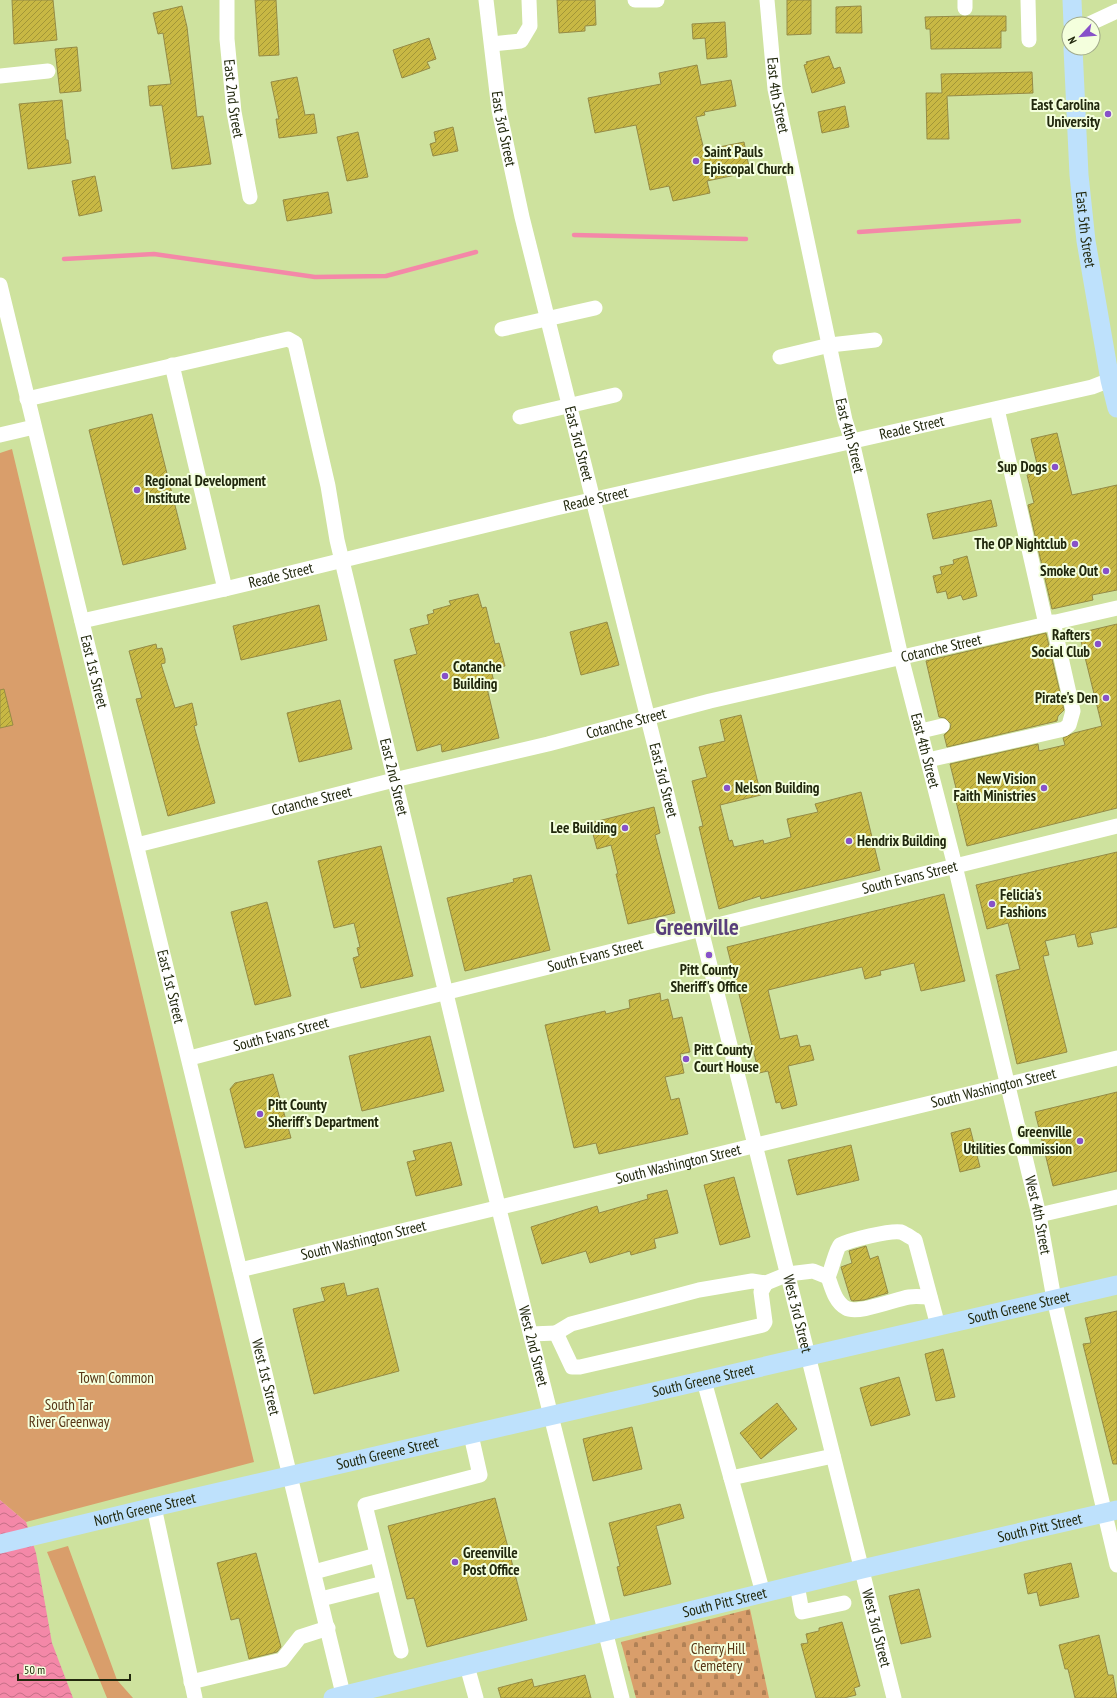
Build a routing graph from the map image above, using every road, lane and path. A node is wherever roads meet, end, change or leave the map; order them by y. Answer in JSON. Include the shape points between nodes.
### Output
{"nodes":[{"id":1,"x":227,"y":0,"type":"edge"},
{"id":2,"x":486,"y":0,"type":"edge"},
{"id":3,"x":529,"y":0,"type":"edge"},
{"id":4,"x":635,"y":0,"type":"edge"},
{"id":5,"x":658,"y":0,"type":"edge"},
{"id":6,"x":767,"y":0,"type":"edge"},
{"id":7,"x":1028,"y":0,"type":"edge"},
{"id":8,"x":1072,"y":0,"type":"edge"},
{"id":9,"x":1117,"y":12,"type":"edge"},
{"id":10,"x":1072,"y":16,"type":"edge"},
{"id":11,"x":1101,"y":19,"type":"edge"},
{"id":12,"x":1029,"y":40,"type":"dead end"},
{"id":13,"x":492,"y":44,"type":"junction"},
{"id":14,"x":1074,"y":56,"type":"edge"},
{"id":15,"x":48,"y":71,"type":"dead end"},
{"id":16,"x":0,"y":76,"type":"edge"},
{"id":17,"x":250,"y":197,"type":"dead end"},
{"id":18,"x":0,"y":285,"type":"edge"},
{"id":19,"x":595,"y":308,"type":"dead end"},
{"id":20,"x":1098,"y":309,"type":"junction"},
{"id":21,"x":547,"y":318,"type":"junction"},
{"id":22,"x":1117,"y":326,"type":"edge"},
{"id":23,"x":502,"y":329,"type":"dead end"},
{"id":24,"x":874,"y":340,"type":"dead end"},
{"id":25,"x":830,"y":345,"type":"junction"},
{"id":26,"x":780,"y":357,"type":"dead end"},
{"id":27,"x":172,"y":365,"type":"junction"},
{"id":28,"x":1114,"y":379,"type":"edge"},
{"id":29,"x":615,"y":395,"type":"dead end"},
{"id":30,"x":27,"y":398,"type":"junction"},
{"id":31,"x":569,"y":405,"type":"junction"},
{"id":32,"x":1117,"y":408,"type":"edge"},
{"id":33,"x":997,"y":409,"type":"junction"},
{"id":34,"x":520,"y":417,"type":"dead end"},
{"id":35,"x":34,"y":427,"type":"junction"},
{"id":36,"x":0,"y":435,"type":"edge"},
{"id":37,"x":852,"y":441,"type":"junction"},
{"id":38,"x":593,"y":500,"type":"junction"},
{"id":39,"x":342,"y":561,"type":"junction"},
{"id":40,"x":225,"y":589,"type":"junction"},
{"id":41,"x":1117,"y":608,"type":"edge"},
{"id":42,"x":82,"y":621,"type":"junction"},
{"id":43,"x":1049,"y":623,"type":"junction"},
{"id":44,"x":901,"y":657,"type":"junction"},
{"id":45,"x":647,"y":719,"type":"junction"},
{"id":46,"x":942,"y":726,"type":"dead end"},
{"id":47,"x":920,"y":731,"type":"junction"},
{"id":48,"x":928,"y":760,"type":"junction"},
{"id":49,"x":394,"y":780,"type":"junction"},
{"id":50,"x":1117,"y":826,"type":"edge"},
{"id":51,"x":137,"y":845,"type":"junction"},
{"id":52,"x":955,"y":866,"type":"junction"},
{"id":53,"x":701,"y":930,"type":"junction"},
{"id":54,"x":447,"y":993,"type":"junction"},
{"id":55,"x":190,"y":1058,"type":"junction"},
{"id":56,"x":1117,"y":1058,"type":"edge"},
{"id":57,"x":1008,"y":1084,"type":"junction"},
{"id":58,"x":756,"y":1145,"type":"junction"},
{"id":59,"x":1117,"y":1197,"type":"edge"},
{"id":60,"x":499,"y":1207,"type":"junction"},
{"id":61,"x":1039,"y":1215,"type":"junction"},
{"id":62,"x":240,"y":1270,"type":"junction"},
{"id":63,"x":788,"y":1274,"type":"junction"},
{"id":64,"x":828,"y":1277,"type":"junction"},
{"id":65,"x":766,"y":1283,"type":"junction"},
{"id":66,"x":1117,"y":1285,"type":"edge"},
{"id":67,"x":930,"y":1298,"type":"junction"},
{"id":68,"x":1054,"y":1299,"type":"junction"},
{"id":69,"x":938,"y":1326,"type":"junction"},
{"id":70,"x":556,"y":1333,"type":"junction"},
{"id":71,"x":531,"y":1334,"type":"junction"},
{"id":72,"x":808,"y":1357,"type":"junction"},
{"id":73,"x":704,"y":1381,"type":"junction"},
{"id":74,"x":552,"y":1416,"type":"junction"},
{"id":75,"x":471,"y":1435,"type":"junction"},
{"id":76,"x":833,"y":1456,"type":"junction"},
{"id":77,"x":290,"y":1476,"type":"junction"},
{"id":78,"x":731,"y":1478,"type":"junction"},
{"id":79,"x":154,"y":1507,"type":"junction"},
{"id":80,"x":1111,"y":1512,"type":"edge"},
{"id":81,"x":0,"y":1544,"type":"edge"},
{"id":82,"x":377,"y":1555,"type":"junction"},
{"id":83,"x":1117,"y":1565,"type":"edge"},
{"id":84,"x":862,"y":1569,"type":"junction"},
{"id":85,"x":314,"y":1572,"type":"junction"},
{"id":86,"x":384,"y":1583,"type":"junction"},
{"id":87,"x":797,"y":1585,"type":"junction"},
{"id":88,"x":763,"y":1593,"type":"junction"},
{"id":89,"x":321,"y":1599,"type":"junction"},
{"id":90,"x":844,"y":1603,"type":"dead end"},
{"id":91,"x":328,"y":1628,"type":"junction"},
{"id":92,"x":606,"y":1632,"type":"junction"},
{"id":93,"x":401,"y":1651,"type":"dead end"},
{"id":94,"x":467,"y":1666,"type":"junction"},
{"id":95,"x":191,"y":1682,"type":"junction"},
{"id":96,"x":342,"y":1697,"type":"edge"},
{"id":97,"x":195,"y":1698,"type":"edge"},
{"id":98,"x":476,"y":1698,"type":"edge"},
{"id":99,"x":622,"y":1698,"type":"edge"},
{"id":100,"x":894,"y":1698,"type":"edge"}],
"edges":[{"from":1,"to":17,"type":"street","name":"East 2nd Street","via":[[227,39],[234,112]]},
{"from":2,"to":13,"type":"street","name":"East 3rd Street"},
{"from":3,"to":13,"type":"street","via":[[530,26],[521,41]]},
{"from":4,"to":5,"type":"street"},
{"from":6,"to":25,"type":"street","name":"East 4th Street","via":[[776,89]]},
{"from":7,"to":12,"type":"street"},
{"from":8,"to":10,"type":"main road"},
{"from":9,"to":11,"type":"street"},
{"from":13,"to":21,"type":"street","name":"East 3rd Street","via":[[499,110]]},
{"from":14,"to":20,"type":"main road","name":"East 5th Street","via":[[1079,175],[1086,241]]},
{"from":15,"to":16,"type":"street"},
{"from":18,"to":30,"type":"street","name":"East 1st Street"},
{"from":19,"to":21,"type":"street"},
{"from":20,"to":22,"type":"main road"},
{"from":20,"to":28,"type":"main road","name":"East 5th Street"},
{"from":21,"to":23,"type":"street"},
{"from":21,"to":31,"type":"street","name":"East 3rd Street"},
{"from":24,"to":25,"type":"street"},
{"from":25,"to":26,"type":"street"},
{"from":25,"to":37,"type":"street","name":"East 4th Street","via":[[845,420]]},
{"from":27,"to":30,"type":"street"},
{"from":27,"to":39,"type":"street","name":"East 2nd Street","via":[[288,338],[295,344],[328,486]]},
{"from":27,"to":40,"type":"street"},
{"from":28,"to":32,"type":"main road","name":"East 5th Street"},
{"from":28,"to":33,"type":"street","name":"Reade Street","via":[[1092,387]]},
{"from":29,"to":31,"type":"street"},
{"from":30,"to":35,"type":"street","name":"East 1st Street"},
{"from":31,"to":34,"type":"street"},
{"from":31,"to":38,"type":"street","name":"East 3rd Street"},
{"from":33,"to":37,"type":"street","name":"Reade Street"},
{"from":33,"to":43,"type":"street"},
{"from":35,"to":36,"type":"street"},
{"from":35,"to":42,"type":"street","name":"East 1st Street"},
{"from":37,"to":38,"type":"street","name":"Reade Street"},
{"from":37,"to":44,"type":"street","name":"East 4th Street"},
{"from":38,"to":39,"type":"street","name":"Reade Street"},
{"from":38,"to":45,"type":"street","name":"East 3rd Street"},
{"from":39,"to":40,"type":"street","name":"Reade Street"},
{"from":39,"to":49,"type":"street","name":"East 2nd Street"},
{"from":40,"to":42,"type":"street","name":"Reade Street"},
{"from":41,"to":43,"type":"street","name":"Cotanche Street"},
{"from":42,"to":51,"type":"street","name":"East 1st Street"},
{"from":43,"to":44,"type":"street","name":"Cotanche Street","via":[[1029,632]]},
{"from":43,"to":48,"type":"street","via":[[1073,710],[1069,725],[1064,729]]},
{"from":44,"to":45,"type":"street","name":"Cotanche Street","via":[[710,701]]},
{"from":44,"to":47,"type":"street","name":"East 4th Street"},
{"from":45,"to":49,"type":"street","name":"Cotanche Street"},
{"from":45,"to":53,"type":"street","name":"East 3rd Street"},
{"from":46,"to":47,"type":"street"},
{"from":47,"to":48,"type":"street","name":"East 4th Street"},
{"from":48,"to":52,"type":"street","name":"East 4th Street"},
{"from":49,"to":51,"type":"street","name":"Cotanche Street"},
{"from":49,"to":54,"type":"street","name":"East 2nd Street"},
{"from":50,"to":52,"type":"street","name":"South Evans Street"},
{"from":51,"to":55,"type":"street","name":"East 1st Street"},
{"from":52,"to":53,"type":"street","name":"South Evans Street"},
{"from":52,"to":57,"type":"street","name":"West 4th Street"},
{"from":53,"to":54,"type":"street","name":"South Evans Street"},
{"from":53,"to":58,"type":"street","name":"West 3rd Street"},
{"from":54,"to":55,"type":"street","name":"South Evans Street"},
{"from":54,"to":60,"type":"street","name":"West 2nd Street"},
{"from":55,"to":62,"type":"street","name":"West 1st Street"},
{"from":56,"to":57,"type":"street","name":"South Washington Street"},
{"from":57,"to":58,"type":"street","name":"South Washington Street"},
{"from":57,"to":61,"type":"street","name":"West 4th Street"},
{"from":58,"to":60,"type":"street","name":"South Washington Street"},
{"from":58,"to":63,"type":"street","name":"West 3rd Street"},
{"from":59,"to":61,"type":"street"},
{"from":60,"to":62,"type":"street","name":"South Washington Street"},
{"from":60,"to":71,"type":"street","name":"West 2nd Street"},
{"from":61,"to":68,"type":"street","name":"West 4th Street"},
{"from":62,"to":77,"type":"street","name":"West 1st Street"},
{"from":63,"to":64,"type":"street","via":[[813,1271]]},
{"from":63,"to":65,"type":"street"},
{"from":63,"to":72,"type":"street","name":"West 3rd Street"},
{"from":64,"to":67,"type":"street","via":[[836,1297],[847,1309],[859,1310],[910,1297]]},
{"from":64,"to":67,"type":"street","via":[[840,1245],[872,1236],[900,1232],[915,1240]]},
{"from":65,"to":70,"type":"street","via":[[752,1282],[699,1290],[571,1324]]},
{"from":65,"to":70,"type":"street","via":[[761,1292],[765,1322],[759,1327],[580,1367],[572,1367]]},
{"from":66,"to":68,"type":"main road","name":"South Greene Street"},
{"from":67,"to":69,"type":"street"},
{"from":68,"to":69,"type":"main road","name":"South Greene Street"},
{"from":68,"to":80,"type":"street","name":"West 4th Street"},
{"from":69,"to":72,"type":"main road","name":"South Greene Street"},
{"from":70,"to":71,"type":"street"},
{"from":71,"to":74,"type":"street","name":"West 2nd Street"},
{"from":72,"to":73,"type":"main road","name":"South Greene Street"},
{"from":72,"to":76,"type":"street","name":"West 3rd Street"},
{"from":73,"to":74,"type":"main road","name":"South Greene Street"},
{"from":73,"to":78,"type":"street"},
{"from":74,"to":75,"type":"main road","name":"South Greene Street"},
{"from":74,"to":92,"type":"street","name":"West 2nd Street"},
{"from":75,"to":77,"type":"main road","name":"South Greene Street"},
{"from":75,"to":82,"type":"street","via":[[480,1475],[365,1505]]},
{"from":76,"to":78,"type":"street"},
{"from":76,"to":84,"type":"street","name":"West 3rd Street"},
{"from":77,"to":79,"type":"main road","name":"North Greene Street"},
{"from":77,"to":85,"type":"street","name":"West 1st Street"},
{"from":78,"to":88,"type":"street"},
{"from":79,"to":81,"type":"main road","name":"North Greene Street"},
{"from":79,"to":95,"type":"street"},
{"from":80,"to":83,"type":"street","name":"West 4th Street"},
{"from":80,"to":84,"type":"main road","name":"South Pitt Street"},
{"from":82,"to":85,"type":"street"},
{"from":82,"to":86,"type":"street"},
{"from":84,"to":87,"type":"main road","name":"South Pitt Street"},
{"from":84,"to":100,"type":"street","name":"West 3rd Street"},
{"from":85,"to":89,"type":"street","name":"West 1st Street"},
{"from":86,"to":89,"type":"street"},
{"from":86,"to":93,"type":"street"},
{"from":87,"to":88,"type":"main road","name":"South Pitt Street"},
{"from":87,"to":90,"type":"street","via":[[802,1612]]},
{"from":88,"to":92,"type":"main road","name":"South Pitt Street"},
{"from":89,"to":91,"type":"street","name":"West 1st Street"},
{"from":91,"to":95,"type":"street","via":[[300,1637],[282,1660]]},
{"from":91,"to":96,"type":"street","name":"West 1st Street"},
{"from":92,"to":94,"type":"main road","name":"South Pitt Street"},
{"from":92,"to":99,"type":"street","name":"West 2nd Street"},
{"from":94,"to":96,"type":"main road","name":"South Pitt Street"},
{"from":94,"to":98,"type":"street"},
{"from":95,"to":97,"type":"street"}]}
